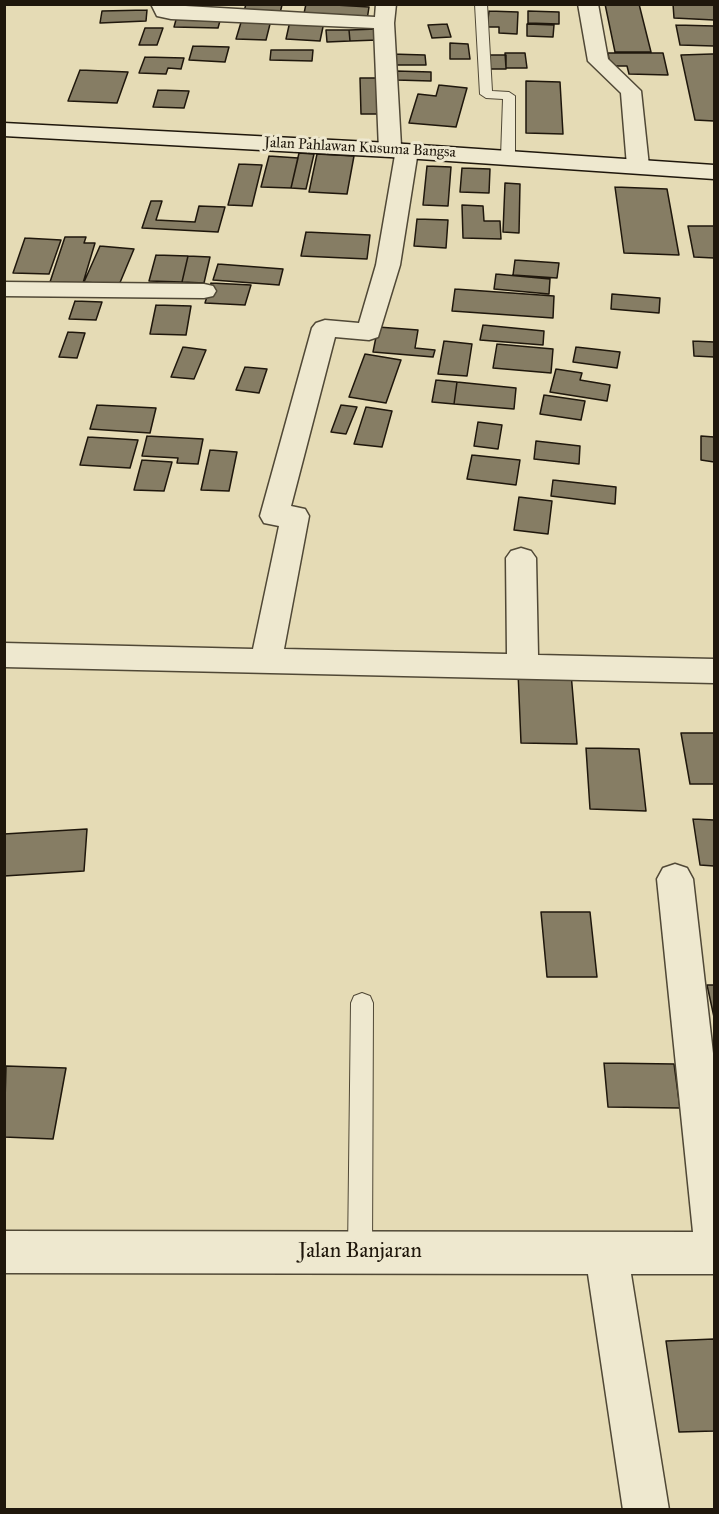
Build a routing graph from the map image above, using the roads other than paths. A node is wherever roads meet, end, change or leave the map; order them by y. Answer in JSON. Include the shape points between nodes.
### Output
{"nodes":[{"id":1,"x":161,"y":4,"type":"edge"},
{"id":2,"x":481,"y":4,"type":"edge"},
{"id":3,"x":588,"y":4,"type":"edge"},
{"id":4,"x":385,"y":14,"type":"edge"},
{"id":5,"x":4,"y":129,"type":"edge"},
{"id":6,"x":398,"y":150,"type":"junction"},
{"id":7,"x":508,"y":157,"type":"junction"},
{"id":8,"x":638,"y":166,"type":"junction"},
{"id":9,"x":714,"y":172,"type":"edge"},
{"id":10,"x":4,"y":289,"type":"edge"},
{"id":11,"x":204,"y":291,"type":"dead end"},
{"id":12,"x":521,"y":558,"type":"dead end"},
{"id":13,"x":4,"y":654,"type":"edge"},
{"id":14,"x":266,"y":660,"type":"junction"},
{"id":15,"x":524,"y":666,"type":"junction"},
{"id":16,"x":714,"y":671,"type":"edge"},
{"id":17,"x":675,"y":879,"type":"dead end"},
{"id":18,"x":362,"y":1003,"type":"dead end"},
{"id":19,"x":714,"y":1232,"type":"edge"},
{"id":20,"x":4,"y":1252,"type":"edge"},
{"id":21,"x":360,"y":1252,"type":"junction"},
{"id":22,"x":606,"y":1252,"type":"junction"},
{"id":23,"x":714,"y":1253,"type":"edge"},
{"id":24,"x":646,"y":1509,"type":"edge"}],
"edges":[{"from":1,"to":4,"type":"street","via":[[164,12],[171,13]]},
{"from":2,"to":7,"type":"lane","via":[[486,94],[509,96]]},
{"from":3,"to":8,"type":"street","via":[[598,61],[631,91]]},
{"from":4,"to":6,"type":"street"},
{"from":5,"to":6,"type":"street","name":"Jalan Pahlawan Kusuma Bangsa"},
{"from":6,"to":7,"type":"street","name":"Jalan Pahlawan Kusuma Bangsa"},
{"from":6,"to":14,"type":"street","via":[[388,265],[369,332],[325,328],[274,516],[295,516]]},
{"from":7,"to":8,"type":"street","name":"Jalan Pahlawan Kusuma Bangsa"},
{"from":8,"to":9,"type":"street","name":"Jalan Pahlawan Kusuma Bangsa"},
{"from":10,"to":11,"type":"street"},
{"from":12,"to":15,"type":"street"},
{"from":13,"to":14,"type":"street"},
{"from":14,"to":15,"type":"street"},
{"from":15,"to":16,"type":"street"},
{"from":17,"to":19,"type":"street"},
{"from":18,"to":21,"type":"lane"},
{"from":20,"to":21,"type":"street","name":"Jalan Banjaran"},
{"from":21,"to":22,"type":"street","name":"Jalan Banjaran"},
{"from":22,"to":23,"type":"street","name":"Jalan Banjaran"},
{"from":22,"to":24,"type":"street"}]}
